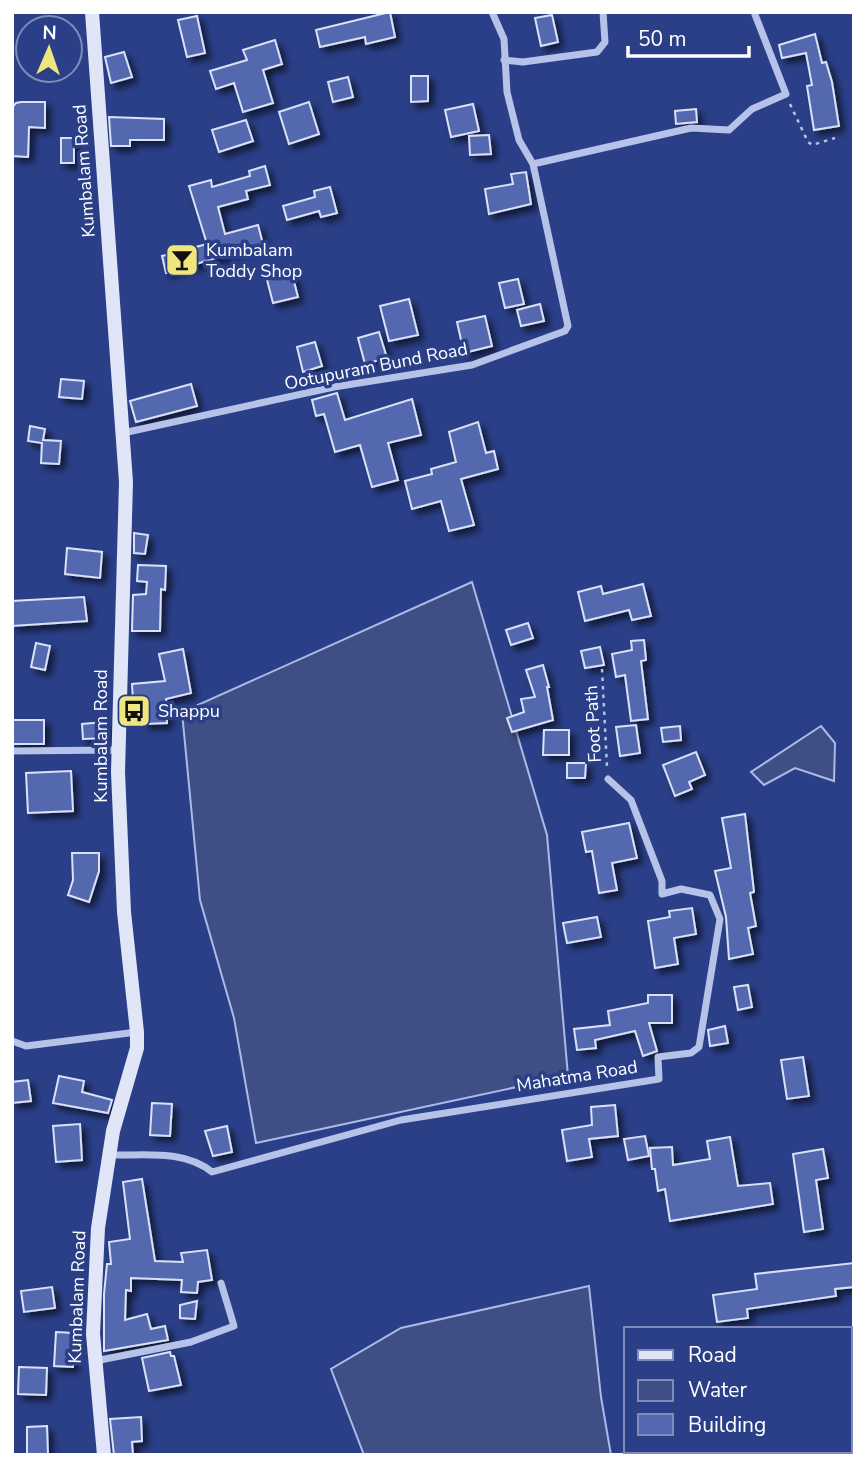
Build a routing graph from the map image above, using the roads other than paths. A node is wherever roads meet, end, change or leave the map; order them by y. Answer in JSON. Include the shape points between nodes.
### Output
{"nodes":[{"id":1,"x":92,"y":12,"type":"edge"},
{"id":2,"x":492,"y":12,"type":"edge"},
{"id":3,"x":603,"y":12,"type":"edge"},
{"id":4,"x":754,"y":12,"type":"edge"},
{"id":5,"x":505,"y":61,"type":"junction"},
{"id":6,"x":533,"y":164,"type":"junction"},
{"id":7,"x":124,"y":433,"type":"junction"},
{"id":8,"x":119,"y":750,"type":"junction"},
{"id":9,"x":12,"y":751,"type":"edge"},
{"id":10,"x":608,"y":779,"type":"road end"},
{"id":11,"x":137,"y":1032,"type":"junction"},
{"id":12,"x":12,"y":1041,"type":"edge"},
{"id":13,"x":110,"y":1155,"type":"junction"},
{"id":14,"x":221,"y":1283,"type":"dead end"},
{"id":15,"x":94,"y":1361,"type":"junction"},
{"id":16,"x":104,"y":1455,"type":"edge"}],
"edges":[{"from":1,"to":7,"type":"main road","name":"Kumbalam Road"},
{"from":2,"to":5,"type":"street","via":[[504,39]]},
{"from":3,"to":5,"type":"street","via":[[605,42],[597,52]]},
{"from":4,"to":6,"type":"street","via":[[786,94],[752,109],[729,130],[691,128]]},
{"from":5,"to":6,"type":"street","via":[[519,140]]},
{"from":6,"to":7,"type":"street","name":"Ootupuram Bund Road","via":[[568,326],[565,331],[472,365],[334,387]]},
{"from":7,"to":8,"type":"main road","name":"Kumbalam Road"},
{"from":8,"to":9,"type":"street"},
{"from":8,"to":11,"type":"main road","name":"Kumbalam Road","via":[[124,912]]},
{"from":10,"to":13,"type":"street","name":"Mahatma Road","via":[[631,800],[662,881],[662,894],[681,889],[710,895],[720,919],[699,1047],[691,1053],[658,1057],[659,1079],[401,1120],[212,1172],[198,1161],[179,1156]]},
{"from":11,"to":12,"type":"street","via":[[26,1046]]},
{"from":11,"to":13,"type":"main road","name":"Kumbalam Road"},
{"from":13,"to":15,"type":"main road","name":"Kumbalam Road","via":[[98,1228]]},
{"from":14,"to":15,"type":"street","via":[[234,1326],[191,1342]]},
{"from":15,"to":16,"type":"main road","name":"Kumbalam Road"}]}
